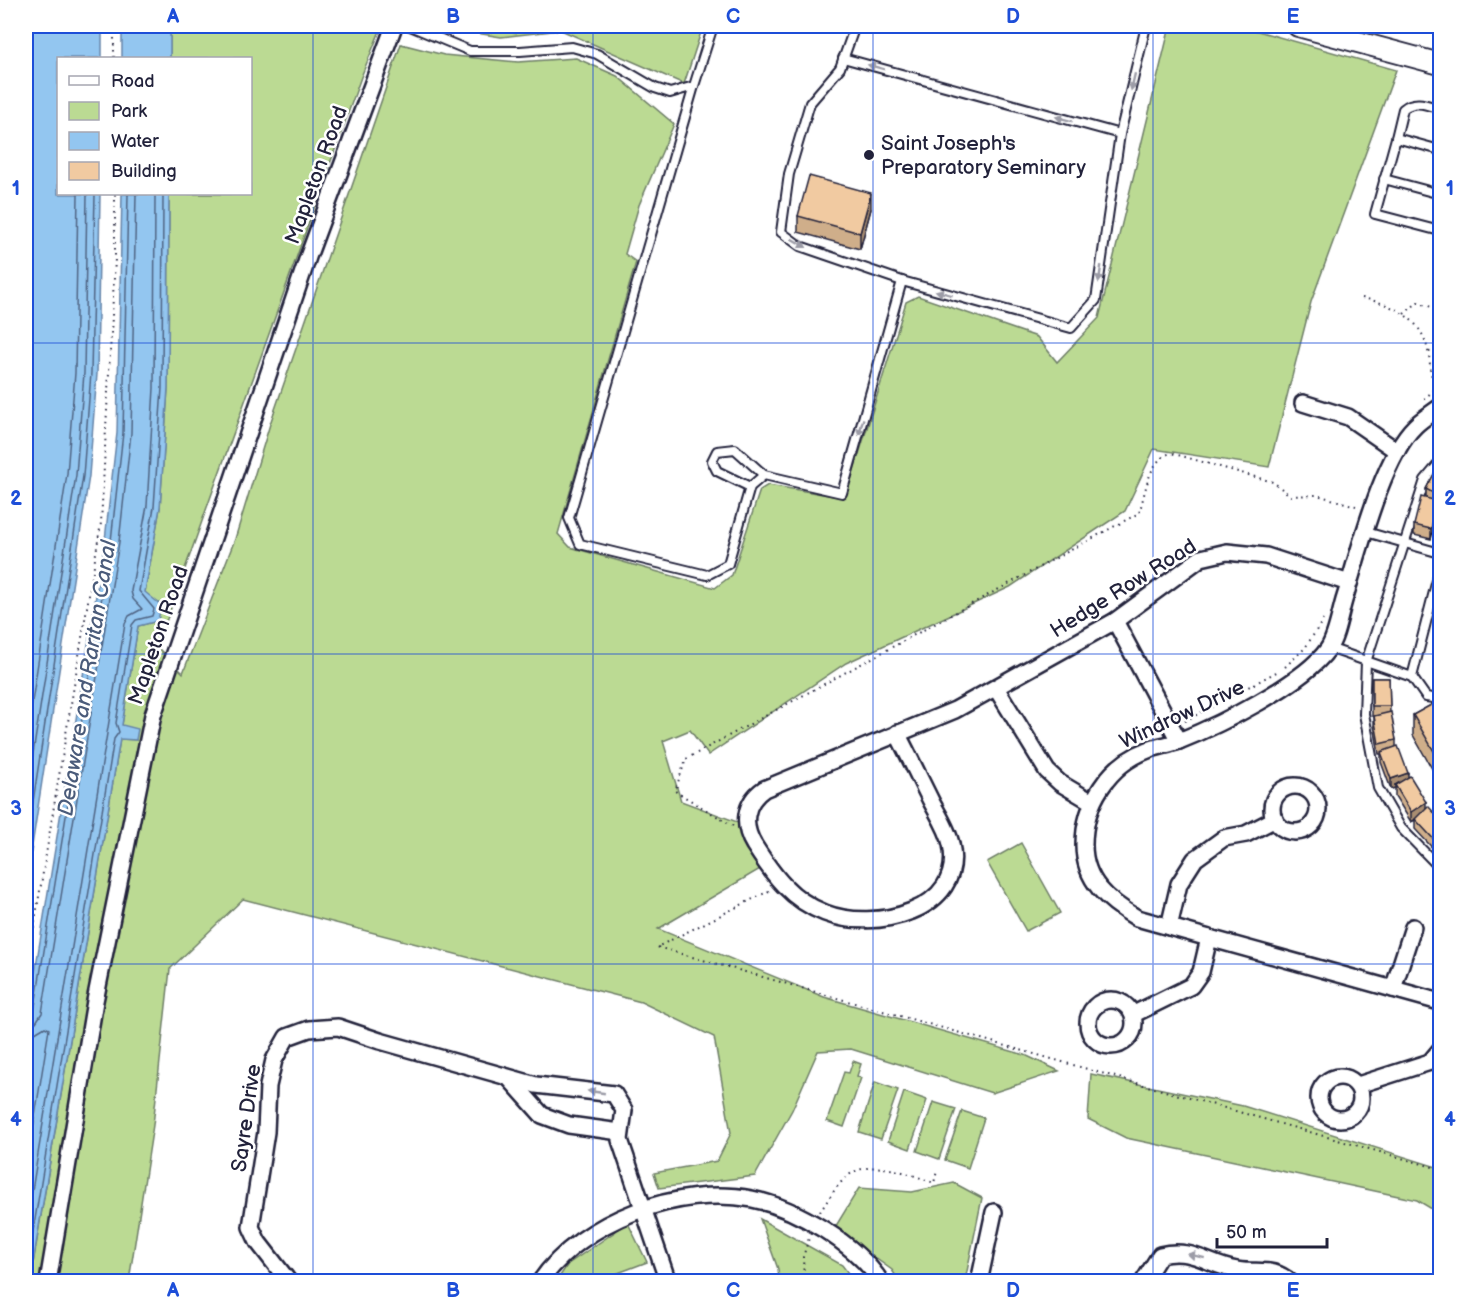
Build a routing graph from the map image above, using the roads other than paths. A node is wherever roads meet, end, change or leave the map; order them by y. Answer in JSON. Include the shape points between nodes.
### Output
{"nodes":[{"id":1,"x":394,"y":26,"type":"edge"},
{"id":2,"x":410,"y":26,"type":"edge"},
{"id":3,"x":712,"y":26,"type":"edge"},
{"id":4,"x":855,"y":26,"type":"edge"},
{"id":5,"x":1146,"y":26,"type":"edge"},
{"id":6,"x":1299,"y":26,"type":"edge"},
{"id":7,"x":843,"y":58,"type":"junction"},
{"id":8,"x":1440,"y":64,"type":"edge"},
{"id":9,"x":694,"y":86,"type":"junction"},
{"id":10,"x":1440,"y":109,"type":"edge"},
{"id":11,"x":1120,"y":134,"type":"junction"},
{"id":12,"x":1396,"y":138,"type":"junction"},
{"id":13,"x":1440,"y":150,"type":"edge"},
{"id":14,"x":1384,"y":179,"type":"junction"},
{"id":15,"x":1440,"y":194,"type":"edge"},
{"id":16,"x":1440,"y":231,"type":"edge"},
{"id":17,"x":902,"y":281,"type":"junction"},
{"id":18,"x":1302,"y":404,"type":"dead end"},
{"id":19,"x":1440,"y":407,"type":"edge"},
{"id":20,"x":1397,"y":451,"type":"junction"},
{"id":21,"x":1440,"y":462,"type":"edge"},
{"id":22,"x":764,"y":475,"type":"junction"},
{"id":23,"x":750,"y":487,"type":"junction"},
{"id":24,"x":1366,"y":532,"type":"junction"},
{"id":25,"x":1405,"y":543,"type":"junction"},
{"id":26,"x":1440,"y":554,"type":"edge"},
{"id":27,"x":1440,"y":568,"type":"edge"},
{"id":28,"x":1350,"y":583,"type":"junction"},
{"id":29,"x":1115,"y":621,"type":"junction"},
{"id":30,"x":1329,"y":648,"type":"junction"},
{"id":31,"x":1366,"y":662,"type":"junction"},
{"id":32,"x":1412,"y":677,"type":"junction"},
{"id":33,"x":996,"y":688,"type":"junction"},
{"id":34,"x":1440,"y":699,"type":"edge"},
{"id":35,"x":897,"y":733,"type":"junction"},
{"id":36,"x":1175,"y":734,"type":"junction"},
{"id":37,"x":1092,"y":802,"type":"junction"},
{"id":38,"x":1275,"y":819,"type":"dead end"},
{"id":39,"x":1440,"y":868,"type":"edge"},
{"id":40,"x":1169,"y":927,"type":"junction"},
{"id":41,"x":1413,"y":927,"type":"dead end"},
{"id":42,"x":1209,"y":938,"type":"junction"},
{"id":43,"x":1393,"y":989,"type":"junction"},
{"id":44,"x":1440,"y":1002,"type":"edge"},
{"id":45,"x":1134,"y":1014,"type":"dead end"},
{"id":46,"x":1440,"y":1050,"type":"edge"},
{"id":47,"x":509,"y":1078,"type":"junction"},
{"id":48,"x":1358,"y":1085,"type":"dead end"},
{"id":49,"x":620,"y":1132,"type":"junction"},
{"id":50,"x":644,"y":1209,"type":"junction"},
{"id":51,"x":994,"y":1212,"type":"dead end"},
{"id":52,"x":48,"y":1281,"type":"edge"},
{"id":53,"x":289,"y":1281,"type":"edge"},
{"id":54,"x":540,"y":1281,"type":"edge"},
{"id":55,"x":668,"y":1281,"type":"edge"},
{"id":56,"x":881,"y":1281,"type":"edge"},
{"id":57,"x":980,"y":1281,"type":"edge"},
{"id":58,"x":1143,"y":1281,"type":"edge"},
{"id":59,"x":1290,"y":1281,"type":"edge"}],
"edges":[{"from":1,"to":52,"type":"street","name":"Mapleton Road","via":[[308,257],[153,715],[95,1001]]},
{"from":2,"to":9,"type":"lane","via":[[470,51],[572,47],[597,54],[670,93]]},
{"from":3,"to":9,"type":"lane"},
{"from":4,"to":7,"type":"lane"},
{"from":5,"to":11,"type":"lane","one_way":true},
{"from":6,"to":8,"type":"street"},
{"from":11,"to":7,"type":"lane","one_way":true},
{"from":7,"to":17,"type":"lane","one_way":true,"via":[[840,68],[810,103],[789,174],[781,232],[800,246]]},
{"from":9,"to":23,"type":"lane","via":[[569,518],[580,544],[707,575],[728,564]]},
{"from":10,"to":12,"type":"lane","via":[[1409,104],[1402,109]]},
{"from":11,"to":17,"type":"lane","one_way":true,"via":[[1096,300],[1071,328]]},
{"from":12,"to":13,"type":"lane"},
{"from":12,"to":14,"type":"lane"},
{"from":14,"to":15,"type":"lane"},
{"from":14,"to":16,"type":"lane","via":[[1375,214]]},
{"from":17,"to":22,"type":"lane","one_way":true,"via":[[842,493]]},
{"from":18,"to":20,"type":"street","via":[[1348,417]]},
{"from":19,"to":20,"type":"street","name":"Windrow Drive","via":[[1415,426]]},
{"from":20,"to":24,"type":"street","name":"Windrow Drive"},
{"from":21,"to":25,"type":"lane","via":[[1425,480]]},
{"from":22,"to":23,"type":"lane"},
{"from":22,"to":23,"type":"lane","via":[[735,449],[717,451],[712,461],[717,471]]},
{"from":24,"to":25,"type":"lane"},
{"from":24,"to":28,"type":"street","name":"Windrow Drive"},
{"from":25,"to":26,"type":"lane"},
{"from":25,"to":31,"type":"lane"},
{"from":27,"to":32,"type":"lane"},
{"from":28,"to":29,"type":"street","name":"Hedge Row Road","via":[[1266,556],[1227,552],[1201,558]]},
{"from":28,"to":30,"type":"street","name":"Windrow Drive"},
{"from":29,"to":33,"type":"street","name":"Hedge Row Road"},
{"from":29,"to":36,"type":"street"},
{"from":30,"to":31,"type":"lane"},
{"from":30,"to":36,"type":"street","name":"Windrow Drive","via":[[1303,673],[1265,698]]},
{"from":31,"to":32,"type":"lane"},
{"from":31,"to":39,"type":"lane","via":[[1364,714],[1378,788],[1401,828]]},
{"from":32,"to":34,"type":"lane","via":[[1426,697]]},
{"from":33,"to":35,"type":"street","name":"Hedge Row Road","via":[[955,710]]},
{"from":33,"to":37,"type":"street","via":[[1047,771]]},
{"from":35,"to":35,"type":"street","name":"Hedge Row Road","via":[[951,846],[950,876],[942,893],[906,914],[866,920],[827,914],[781,885],[748,835],[750,803],[764,789]]},
{"from":36,"to":37,"type":"street","name":"Windrow Drive","via":[[1128,760],[1105,781]]},
{"from":37,"to":40,"type":"street","name":"Windrow Drive","via":[[1084,829],[1084,854],[1100,891],[1137,918]]},
{"from":38,"to":40,"type":"street","via":[[1246,834],[1224,838],[1195,859],[1179,885]]},
{"from":40,"to":42,"type":"street","name":"Windrow Drive"},
{"from":41,"to":43,"type":"street"},
{"from":42,"to":43,"type":"street","name":"Windrow Drive"},
{"from":42,"to":45,"type":"street","via":[[1201,972],[1191,986]]},
{"from":43,"to":44,"type":"street","name":"Windrow Drive"},
{"from":46,"to":48,"type":"street","via":[[1430,1062]]},
{"from":47,"to":49,"type":"street","via":[[542,1115],[569,1125]]},
{"from":49,"to":47,"type":"street","name":"Sayre Drive","one_way":true,"via":[[624,1110],[614,1094]]},
{"from":47,"to":53,"type":"street","name":"Sayre Drive","via":[[338,1027],[309,1029],[287,1037],[274,1060],[268,1086],[266,1132],[251,1227]]},
{"from":49,"to":50,"type":"street","name":"Sayre Drive"},
{"from":50,"to":54,"type":"street","via":[[618,1218],[579,1242]]},
{"from":50,"to":55,"type":"street","name":"Sayre Drive"},
{"from":50,"to":56,"type":"street","via":[[679,1199],[753,1199],[793,1214],[811,1230],[841,1241],[871,1266]]},
{"from":51,"to":57,"type":"street"},
{"from":59,"to":58,"type":"street","one_way":true,"via":[[1280,1272],[1235,1270],[1176,1251],[1160,1255]]}]}
